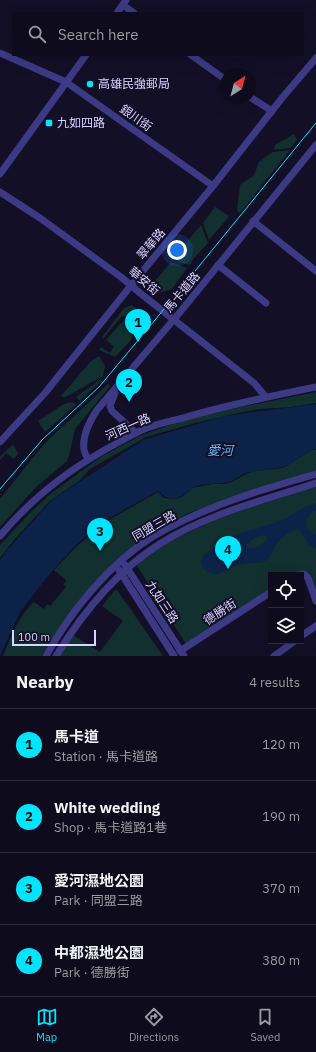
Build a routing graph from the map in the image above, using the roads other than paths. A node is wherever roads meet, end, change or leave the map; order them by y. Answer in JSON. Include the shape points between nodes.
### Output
{"nodes":[{"id":1,"x":125,"y":2,"type":"edge"},
{"id":2,"x":118,"y":12,"type":"edge"},
{"id":3,"x":133,"y":12,"type":"edge"},
{"id":4,"x":0,"y":53,"type":"edge"},
{"id":5,"x":85,"y":56,"type":"edge"},
{"id":6,"x":193,"y":56,"type":"edge"},
{"id":7,"x":316,"y":58,"type":"edge"},
{"id":8,"x":220,"y":76,"type":"edge"},
{"id":9,"x":66,"y":82,"type":"junction"},
{"id":10,"x":256,"y":100,"type":"edge"},
{"id":11,"x":272,"y":111,"type":"junction"},
{"id":12,"x":316,"y":145,"type":"edge"},
{"id":13,"x":0,"y":174,"type":"edge"},
{"id":14,"x":213,"y":186,"type":"junction"},
{"id":15,"x":0,"y":192,"type":"edge"},
{"id":16,"x":253,"y":221,"type":"junction"},
{"id":17,"x":218,"y":265,"type":"junction"},
{"id":18,"x":316,"y":271,"type":"edge"},
{"id":19,"x":131,"y":286,"type":"junction"},
{"id":20,"x":266,"y":303,"type":"dead end"},
{"id":21,"x":173,"y":320,"type":"junction"},
{"id":22,"x":121,"y":382,"type":"junction"},
{"id":23,"x":316,"y":387,"type":"edge"},
{"id":24,"x":266,"y":397,"type":"junction"},
{"id":25,"x":136,"y":433,"type":"junction"},
{"id":26,"x":0,"y":442,"type":"edge"},
{"id":27,"x":88,"y":459,"type":"junction"},
{"id":28,"x":316,"y":474,"type":"edge"},
{"id":29,"x":316,"y":482,"type":"edge"},
{"id":30,"x":0,"y":536,"type":"edge"},
{"id":31,"x":119,"y":562,"type":"junction"},
{"id":32,"x":124,"y":571,"type":"junction"},
{"id":33,"x":304,"y":574,"type":"edge"},
{"id":34,"x":268,"y":594,"type":"edge"},
{"id":35,"x":316,"y":601,"type":"edge"},
{"id":36,"x":76,"y":611,"type":"junction"},
{"id":37,"x":84,"y":617,"type":"junction"},
{"id":38,"x":316,"y":626,"type":"edge"},
{"id":39,"x":304,"y":634,"type":"edge"},
{"id":40,"x":291,"y":644,"type":"edge"},
{"id":41,"x":182,"y":654,"type":"edge"},
{"id":42,"x":46,"y":656,"type":"edge"},
{"id":43,"x":56,"y":656,"type":"edge"},
{"id":44,"x":174,"y":656,"type":"edge"},
{"id":45,"x":274,"y":656,"type":"edge"}],
"edges":[{"from":1,"to":2,"type":"street"},
{"from":1,"to":3,"type":"street"},
{"from":4,"to":9,"type":"street","name":"銀川街"},
{"from":5,"to":9,"type":"street"},
{"from":6,"to":8,"type":"street"},
{"from":7,"to":11,"type":"street","name":"翠華路"},
{"from":9,"to":13,"type":"street"},
{"from":9,"to":14,"type":"street","name":"銀川街"},
{"from":10,"to":11,"type":"street"},
{"from":11,"to":14,"type":"street","name":"翠華路"},
{"from":12,"to":16,"type":"street","name":"馬卡道路"},
{"from":14,"to":19,"type":"street","name":"翠華路"},
{"from":15,"to":19,"type":"street","name":"華安街","via":[[93,256]]},
{"from":16,"to":17,"type":"street","name":"馬卡道路"},
{"from":16,"to":18,"type":"street"},
{"from":17,"to":20,"type":"street"},
{"from":17,"to":21,"type":"street","name":"馬卡道路"},
{"from":19,"to":21,"type":"street","name":"華安街"},
{"from":19,"to":26,"type":"street","name":"翠華路","via":[[44,393]]},
{"from":21,"to":22,"type":"street","name":"馬卡道路"},
{"from":21,"to":24,"type":"street","name":"華安街","via":[[254,383]]},
{"from":22,"to":25,"type":"street","via":[[110,409]]},
{"from":22,"to":27,"type":"street","name":"馬卡道路","via":[[88,425],[84,449]]},
{"from":23,"to":24,"type":"street","name":"河西一路"},
{"from":24,"to":25,"type":"street","name":"河西一路","via":[[204,412]]},
{"from":25,"to":27,"type":"street","name":"河西一路"},
{"from":27,"to":30,"type":"street","name":"河西一路","via":[[39,495]]},
{"from":28,"to":31,"type":"street","name":"同盟三路","via":[[212,508],[180,522]]},
{"from":29,"to":32,"type":"street","name":"同盟三路","via":[[217,516],[183,531],[158,545]]},
{"from":31,"to":32,"type":"street","name":"九如三路"},
{"from":31,"to":36,"type":"street","name":"同盟三路"},
{"from":32,"to":37,"type":"street","name":"同盟三路"},
{"from":32,"to":41,"type":"street","name":"九如三路"},
{"from":32,"to":44,"type":"street","name":"九如三路"},
{"from":33,"to":35,"type":"street","via":[[308,578]]},
{"from":34,"to":41,"type":"street","name":"德勝街"},
{"from":36,"to":37,"type":"street"},
{"from":36,"to":42,"type":"street","name":"同盟三路"},
{"from":37,"to":43,"type":"street","name":"同盟三路"},
{"from":38,"to":39,"type":"street"},
{"from":40,"to":45,"type":"street"}]}
